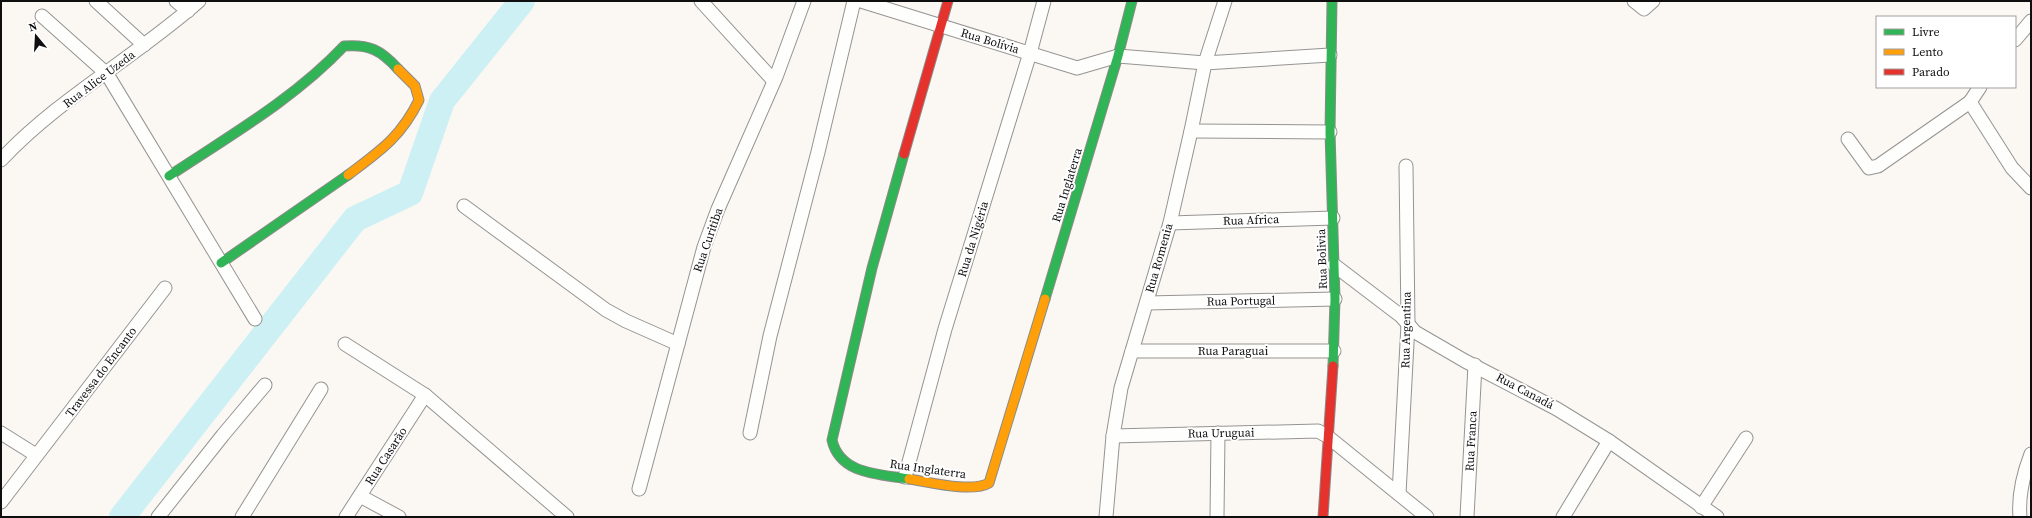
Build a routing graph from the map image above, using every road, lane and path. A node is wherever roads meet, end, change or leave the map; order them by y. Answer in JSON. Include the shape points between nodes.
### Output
{"nodes":[{"id":1,"x":96,"y":1,"type":"edge"},
{"id":2,"x":176,"y":1,"type":"edge"},
{"id":3,"x":200,"y":1,"type":"edge"},
{"id":4,"x":701,"y":1,"type":"edge"},
{"id":5,"x":804,"y":1,"type":"edge"},
{"id":6,"x":854,"y":1,"type":"edge"},
{"id":7,"x":862,"y":1,"type":"edge"},
{"id":8,"x":948,"y":1,"type":"edge"},
{"id":9,"x":1044,"y":1,"type":"edge"},
{"id":10,"x":1132,"y":1,"type":"edge"},
{"id":11,"x":1225,"y":1,"type":"edge"},
{"id":12,"x":1332,"y":1,"type":"edge"},
{"id":13,"x":1634,"y":1,"type":"edge"},
{"id":14,"x":1649,"y":5,"type":"edge"},
{"id":15,"x":188,"y":11,"type":"junction"},
{"id":16,"x":42,"y":16,"type":"dead end"},
{"id":17,"x":2031,"y":21,"type":"edge"},
{"id":18,"x":941,"y":26,"type":"junction"},
{"id":19,"x":2016,"y":39,"type":"edge"},
{"id":20,"x":144,"y":45,"type":"junction"},
{"id":21,"x":1030,"y":53,"type":"junction"},
{"id":22,"x":1330,"y":55,"type":"junction"},
{"id":23,"x":1118,"y":56,"type":"junction"},
{"id":24,"x":1205,"y":63,"type":"junction"},
{"id":25,"x":107,"y":74,"type":"junction"},
{"id":26,"x":774,"y":81,"type":"junction"},
{"id":27,"x":1979,"y":88,"type":"edge"},
{"id":28,"x":1970,"y":102,"type":"junction"},
{"id":29,"x":1191,"y":131,"type":"junction"},
{"id":30,"x":1330,"y":132,"type":"junction"},
{"id":31,"x":1848,"y":139,"type":"dead end"},
{"id":32,"x":1,"y":160,"type":"edge"},
{"id":33,"x":1406,"y":166,"type":"dead end"},
{"id":34,"x":169,"y":176,"type":"junction"},
{"id":35,"x":2031,"y":188,"type":"edge"},
{"id":36,"x":464,"y":206,"type":"dead end"},
{"id":37,"x":1333,"y":218,"type":"junction"},
{"id":38,"x":1170,"y":222,"type":"junction"},
{"id":39,"x":221,"y":263,"type":"junction"},
{"id":40,"x":1334,"y":265,"type":"junction"},
{"id":41,"x":165,"y":288,"type":"dead end"},
{"id":42,"x":1335,"y":299,"type":"junction"},
{"id":43,"x":1147,"y":303,"type":"junction"},
{"id":44,"x":255,"y":319,"type":"dead end"},
{"id":45,"x":1408,"y":324,"type":"junction"},
{"id":46,"x":345,"y":344,"type":"dead end"},
{"id":47,"x":678,"y":344,"type":"junction"},
{"id":48,"x":1334,"y":351,"type":"junction"},
{"id":49,"x":1132,"y":352,"type":"junction"},
{"id":50,"x":1475,"y":365,"type":"junction"},
{"id":51,"x":265,"y":385,"type":"dead end"},
{"id":52,"x":321,"y":389,"type":"dead end"},
{"id":53,"x":425,"y":395,"type":"junction"},
{"id":54,"x":1,"y":433,"type":"edge"},
{"id":55,"x":750,"y":433,"type":"dead end"},
{"id":56,"x":1218,"y":433,"type":"junction"},
{"id":57,"x":1113,"y":436,"type":"junction"},
{"id":58,"x":1328,"y":436,"type":"junction"},
{"id":59,"x":1746,"y":438,"type":"dead end"},
{"id":60,"x":1609,"y":441,"type":"junction"},
{"id":61,"x":2031,"y":454,"type":"edge"},
{"id":62,"x":36,"y":455,"type":"junction"},
{"id":63,"x":904,"y":477,"type":"junction"},
{"id":64,"x":639,"y":489,"type":"dead end"},
{"id":65,"x":1399,"y":494,"type":"junction"},
{"id":66,"x":360,"y":496,"type":"junction"},
{"id":67,"x":1,"y":502,"type":"edge"},
{"id":68,"x":1701,"y":507,"type":"junction"},
{"id":69,"x":158,"y":517,"type":"edge"},
{"id":70,"x":242,"y":517,"type":"edge"},
{"id":71,"x":346,"y":517,"type":"edge"},
{"id":72,"x":399,"y":517,"type":"edge"},
{"id":73,"x":567,"y":517,"type":"edge"},
{"id":74,"x":1106,"y":517,"type":"edge"},
{"id":75,"x":1217,"y":517,"type":"edge"},
{"id":76,"x":1323,"y":517,"type":"edge"},
{"id":77,"x":1427,"y":517,"type":"edge"},
{"id":78,"x":1466,"y":517,"type":"edge"},
{"id":79,"x":1563,"y":517,"type":"edge"},
{"id":80,"x":1717,"y":517,"type":"edge"},
{"id":81,"x":2020,"y":517,"type":"edge"}],
"edges":[{"from":1,"to":20,"type":"street"},
{"from":2,"to":15,"type":"street"},
{"from":3,"to":15,"type":"street","name":"Rua Alice Uzeda"},
{"from":4,"to":26,"type":"street"},
{"from":5,"to":26,"type":"street","name":"Rua Curitiba"},
{"from":6,"to":55,"type":"street","via":[[770,336]]},
{"from":7,"to":18,"type":"street","name":"Rua Bolívia"},
{"from":8,"to":18,"type":"street","name":"Rua Inglaterra"},
{"from":9,"to":21,"type":"street","name":"Rua da Nigéria"},
{"from":10,"to":23,"type":"street","name":"Rua Inglaterra"},
{"from":11,"to":24,"type":"street","name":"Rua Romenia"},
{"from":12,"to":22,"type":"street","name":"Rua Bolivia"},
{"from":13,"to":14,"type":"street"},
{"from":15,"to":20,"type":"street","name":"Rua Alice Uzeda"},
{"from":16,"to":25,"type":"street"},
{"from":17,"to":19,"type":"street"},
{"from":18,"to":21,"type":"street","name":"Rua Bolívia"},
{"from":18,"to":63,"type":"street","name":"Rua Inglaterra","via":[[866,290],[832,440],[837,457],[852,468]]},
{"from":20,"to":25,"type":"street","name":"Rua Alice Uzeda"},
{"from":21,"to":23,"type":"street","name":"Rua Bolívia","via":[[1077,68]]},
{"from":21,"to":63,"type":"street","name":"Rua da Nigéria","via":[[945,329]]},
{"from":22,"to":24,"type":"street"},
{"from":22,"to":30,"type":"street","name":"Rua Bolivia"},
{"from":23,"to":24,"type":"street"},
{"from":23,"to":63,"type":"street","name":"Rua Inglaterra","via":[[992,478],[984,486],[965,487]]},
{"from":24,"to":29,"type":"street","name":"Rua Romenia"},
{"from":25,"to":32,"type":"street","name":"Rua Alice Uzeda","via":[[33,129]]},
{"from":25,"to":34,"type":"street"},
{"from":26,"to":47,"type":"street","name":"Rua Curitiba","via":[[718,209],[696,274]]},
{"from":27,"to":28,"type":"street"},
{"from":28,"to":31,"type":"street","via":[[1878,166],[1869,168]]},
{"from":28,"to":35,"type":"street","via":[[2012,168]]},
{"from":29,"to":30,"type":"street"},
{"from":29,"to":38,"type":"street","name":"Rua Romenia"},
{"from":30,"to":37,"type":"street","name":"Rua Bolivia"},
{"from":33,"to":45,"type":"street","name":"Rua Argentina"},
{"from":34,"to":39,"type":"street"},
{"from":34,"to":39,"type":"street","via":[[294,92],[344,46],[372,47],[392,62],[415,86],[419,100],[409,120],[388,146]]},
{"from":36,"to":47,"type":"street","via":[[606,310]]},
{"from":37,"to":38,"type":"street","name":"Rua Africa"},
{"from":37,"to":40,"type":"street","name":"Rua Bolivia"},
{"from":38,"to":43,"type":"street","name":"Rua Romenia"},
{"from":39,"to":44,"type":"street"},
{"from":40,"to":42,"type":"street","name":"Rua Bolivia"},
{"from":40,"to":45,"type":"street","name":"Rua Canadá"},
{"from":41,"to":62,"type":"street","name":"Travessa do Encanto"},
{"from":42,"to":43,"type":"street","name":"Rua Portugal"},
{"from":42,"to":48,"type":"street","name":"Rua Bolivia"},
{"from":43,"to":49,"type":"street","name":"Rua Romenia"},
{"from":45,"to":50,"type":"street","name":"Rua Canadá","via":[[1415,332]]},
{"from":45,"to":65,"type":"street","name":"Rua Argentina"},
{"from":46,"to":53,"type":"street"},
{"from":47,"to":64,"type":"street","name":"Rua Curitiba"},
{"from":48,"to":49,"type":"street","name":"Rua Paraguai"},
{"from":48,"to":58,"type":"street","name":"Rua Bolivia"},
{"from":49,"to":57,"type":"street","name":"Rua Romenia","via":[[1121,388]]},
{"from":50,"to":60,"type":"street","name":"Rua Canadá","via":[[1557,409]]},
{"from":50,"to":78,"type":"street","name":"Rua Franca"},
{"from":51,"to":69,"type":"street"},
{"from":52,"to":70,"type":"street"},
{"from":53,"to":66,"type":"street","name":"Rua Casarão"},
{"from":53,"to":73,"type":"street"},
{"from":54,"to":62,"type":"street"},
{"from":56,"to":57,"type":"street","name":"Rua Uruguai"},
{"from":56,"to":58,"type":"street","name":"Rua Uruguai","via":[[1311,431]]},
{"from":56,"to":75,"type":"street"},
{"from":57,"to":74,"type":"street","name":"Rua Romenia"},
{"from":58,"to":65,"type":"street"},
{"from":58,"to":76,"type":"street","name":"Rua Bolivia"},
{"from":59,"to":68,"type":"street"},
{"from":60,"to":68,"type":"street","name":"Rua Canadá"},
{"from":60,"to":79,"type":"street"},
{"from":61,"to":81,"type":"street","via":[[2024,472],[2019,504]]},
{"from":62,"to":67,"type":"street","name":"Travessa do Encanto"},
{"from":65,"to":77,"type":"street"},
{"from":66,"to":71,"type":"street","name":"Rua Casarão"},
{"from":66,"to":72,"type":"street"},
{"from":68,"to":80,"type":"street","name":"Rua Canadá"}]}
